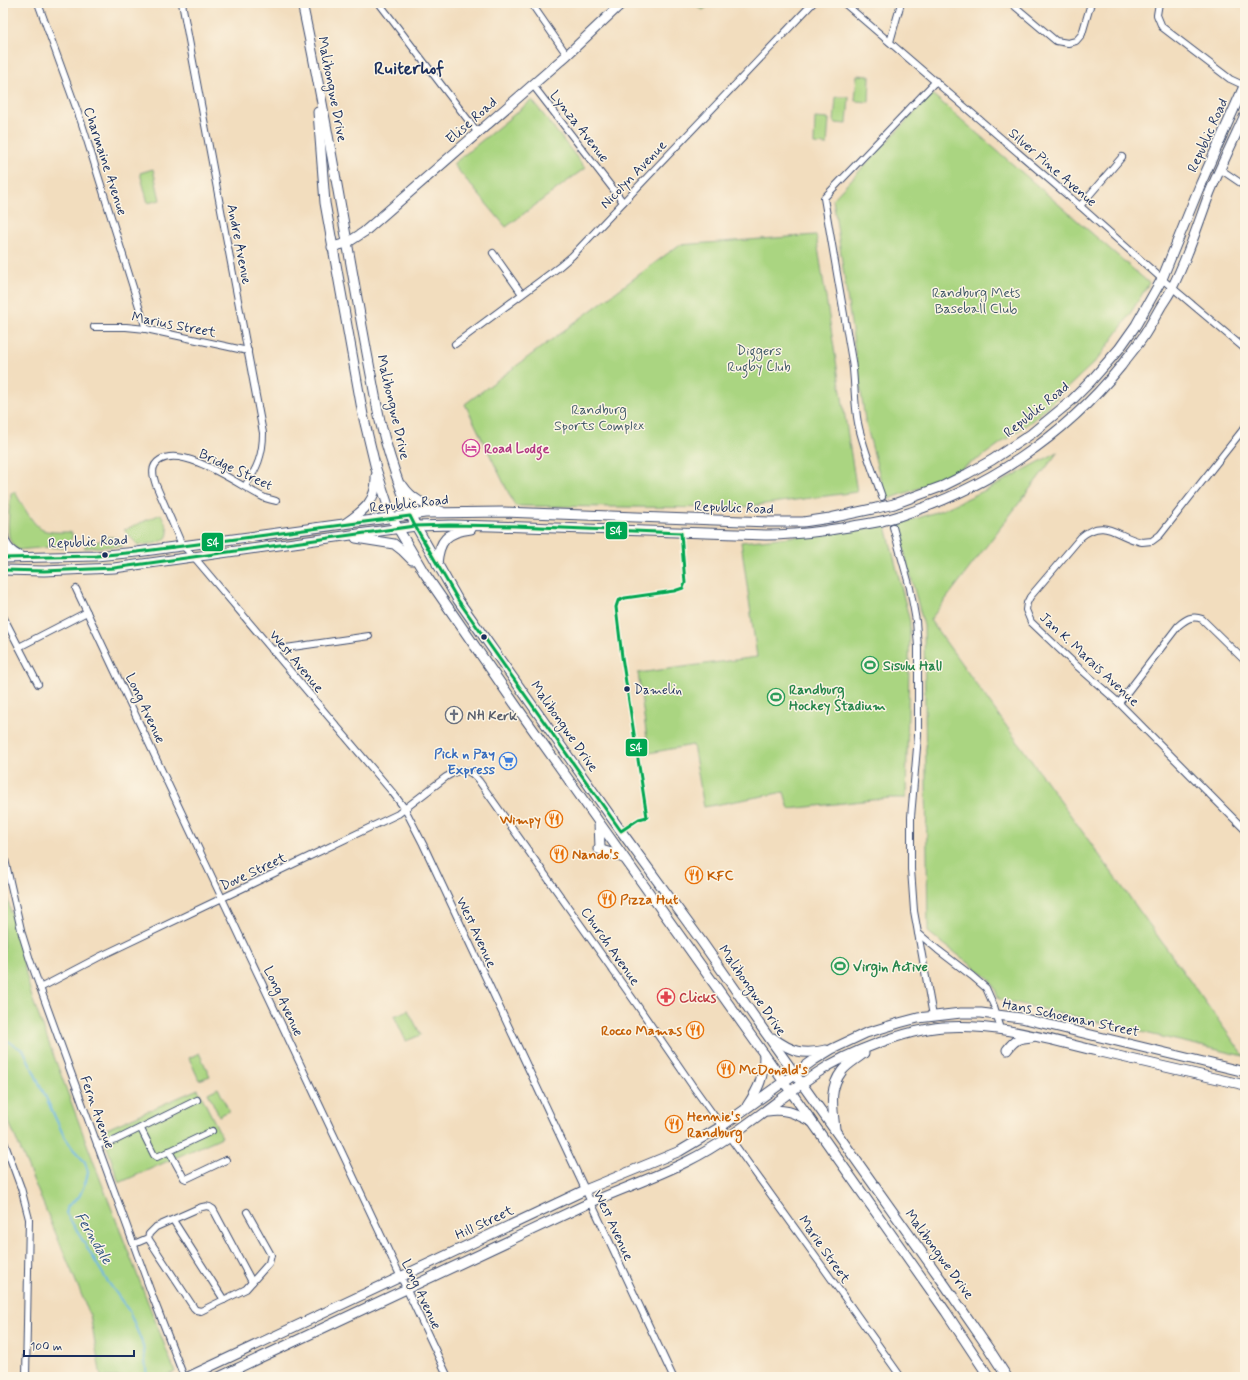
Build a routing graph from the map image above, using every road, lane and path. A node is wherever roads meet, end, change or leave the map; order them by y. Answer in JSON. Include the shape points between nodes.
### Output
{"nodes":[{"id":1,"x":38,"y":3,"type":"edge"},
{"id":2,"x":182,"y":3,"type":"edge"},
{"id":3,"x":298,"y":3,"type":"edge"},
{"id":4,"x":302,"y":3,"type":"edge"},
{"id":5,"x":379,"y":3,"type":"edge"},
{"id":6,"x":532,"y":3,"type":"edge"},
{"id":7,"x":622,"y":3,"type":"edge"},
{"id":8,"x":812,"y":3,"type":"edge"},
{"id":9,"x":844,"y":3,"type":"edge"},
{"id":10,"x":901,"y":3,"type":"edge"},
{"id":11,"x":1011,"y":3,"type":"edge"},
{"id":12,"x":1091,"y":3,"type":"edge"},
{"id":13,"x":1159,"y":3,"type":"edge"},
{"id":14,"x":890,"y":42,"type":"junction"},
{"id":15,"x":567,"y":55,"type":"junction"},
{"id":16,"x":936,"y":81,"type":"junction"},
{"id":17,"x":532,"y":84,"type":"junction"},
{"id":18,"x":1245,"y":85,"type":"edge"},
{"id":19,"x":1245,"y":115,"type":"edge"},
{"id":20,"x":478,"y":132,"type":"junction"},
{"id":21,"x":1122,"y":158,"type":"dead end"},
{"id":22,"x":1220,"y":169,"type":"junction"},
{"id":23,"x":1245,"y":186,"type":"edge"},
{"id":24,"x":623,"y":202,"type":"junction"},
{"id":25,"x":1080,"y":206,"type":"junction"},
{"id":26,"x":347,"y":243,"type":"junction"},
{"id":27,"x":332,"y":247,"type":"junction"},
{"id":28,"x":493,"y":252,"type":"dead end"},
{"id":29,"x":1162,"y":279,"type":"junction"},
{"id":30,"x":1172,"y":288,"type":"junction"},
{"id":31,"x":522,"y":294,"type":"junction"},
{"id":32,"x":94,"y":327,"type":"dead end"},
{"id":33,"x":146,"y":329,"type":"junction"},
{"id":34,"x":455,"y":344,"type":"dead end"},
{"id":35,"x":1245,"y":349,"type":"edge"},
{"id":36,"x":248,"y":351,"type":"junction"},
{"id":37,"x":1245,"y":427,"type":"edge"},
{"id":38,"x":376,"y":468,"type":"junction"},
{"id":39,"x":395,"y":473,"type":"junction"},
{"id":40,"x":245,"y":486,"type":"junction"},
{"id":41,"x":882,"y":497,"type":"tunnel mouth"},
{"id":42,"x":276,"y":501,"type":"dead end"},
{"id":43,"x":445,"y":512,"type":"junction"},
{"id":44,"x":410,"y":516,"type":"junction"},
{"id":45,"x":392,"y":518,"type":"junction"},
{"id":46,"x":345,"y":524,"type":"junction"},
{"id":47,"x":416,"y":526,"type":"junction"},
{"id":48,"x":492,"y":526,"type":"junction"},
{"id":49,"x":893,"y":527,"type":"tunnel mouth"},
{"id":50,"x":398,"y":529,"type":"junction"},
{"id":51,"x":3,"y":535,"type":"edge"},
{"id":52,"x":347,"y":536,"type":"junction"},
{"id":53,"x":182,"y":546,"type":"junction"},
{"id":54,"x":23,"y":557,"type":"junction"},
{"id":55,"x":194,"y":557,"type":"junction"},
{"id":56,"x":3,"y":558,"type":"edge"},
{"id":57,"x":437,"y":564,"type":"junction"},
{"id":58,"x":3,"y":570,"type":"edge"},
{"id":59,"x":423,"y":571,"type":"junction"},
{"id":60,"x":76,"y":589,"type":"dead end"},
{"id":61,"x":87,"y":612,"type":"junction"},
{"id":62,"x":3,"y":616,"type":"edge"},
{"id":63,"x":369,"y":636,"type":"dead end"},
{"id":64,"x":19,"y":647,"type":"junction"},
{"id":65,"x":272,"y":650,"type":"junction"},
{"id":66,"x":1245,"y":661,"type":"edge"},
{"id":67,"x":38,"y":684,"type":"dead end"},
{"id":68,"x":1120,"y":703,"type":"junction"},
{"id":69,"x":470,"y":772,"type":"joint"},
{"id":70,"x":404,"y":809,"type":"junction"},
{"id":71,"x":599,"y":823,"type":"junction"},
{"id":72,"x":1245,"y":830,"type":"edge"},
{"id":73,"x":3,"y":851,"type":"edge"},
{"id":74,"x":626,"y":860,"type":"junction"},
{"id":75,"x":222,"y":898,"type":"junction"},
{"id":76,"x":918,"y":933,"type":"junction"},
{"id":77,"x":40,"y":988,"type":"junction"},
{"id":78,"x":997,"y":1015,"type":"junction"},
{"id":79,"x":933,"y":1016,"type":"junction"},
{"id":80,"x":1001,"y":1028,"type":"junction"},
{"id":81,"x":765,"y":1032,"type":"junction"},
{"id":82,"x":1039,"y":1036,"type":"junction"},
{"id":83,"x":875,"y":1045,"type":"junction"},
{"id":84,"x":832,"y":1049,"type":"junction"},
{"id":85,"x":1007,"y":1050,"type":"dead end"},
{"id":86,"x":764,"y":1054,"type":"junction"},
{"id":87,"x":1245,"y":1072,"type":"edge"},
{"id":88,"x":795,"y":1074,"type":"junction"},
{"id":89,"x":784,"y":1082,"type":"junction"},
{"id":90,"x":802,"y":1084,"type":"junction"},
{"id":91,"x":1245,"y":1085,"type":"edge"},
{"id":92,"x":791,"y":1092,"type":"junction"},
{"id":93,"x":198,"y":1100,"type":"dead end"},
{"id":94,"x":744,"y":1111,"type":"junction"},
{"id":95,"x":764,"y":1111,"type":"junction"},
{"id":96,"x":811,"y":1121,"type":"junction"},
{"id":97,"x":722,"y":1126,"type":"junction"},
{"id":98,"x":141,"y":1129,"type":"junction"},
{"id":99,"x":212,"y":1131,"type":"dead end"},
{"id":100,"x":835,"y":1131,"type":"junction"},
{"id":101,"x":729,"y":1136,"type":"junction"},
{"id":102,"x":3,"y":1139,"type":"edge"},
{"id":103,"x":97,"y":1145,"type":"junction"},
{"id":104,"x":169,"y":1151,"type":"junction"},
{"id":105,"x":226,"y":1160,"type":"dead end"},
{"id":106,"x":584,"y":1190,"type":"junction"},
{"id":107,"x":590,"y":1203,"type":"junction"},
{"id":108,"x":247,"y":1212,"type":"dead end"},
{"id":109,"x":173,"y":1220,"type":"junction"},
{"id":110,"x":148,"y":1238,"type":"junction"},
{"id":111,"x":134,"y":1244,"type":"junction"},
{"id":112,"x":401,"y":1277,"type":"junction"},
{"id":113,"x":252,"y":1282,"type":"junction"},
{"id":114,"x":406,"y":1289,"type":"junction"},
{"id":115,"x":224,"y":1300,"type":"junction"},
{"id":116,"x":221,"y":1376,"type":"edge"},
{"id":117,"x":26,"y":1377,"type":"edge"},
{"id":118,"x":184,"y":1377,"type":"edge"},
{"id":119,"x":188,"y":1377,"type":"edge"},
{"id":120,"x":448,"y":1377,"type":"edge"},
{"id":121,"x":673,"y":1377,"type":"edge"},
{"id":122,"x":901,"y":1377,"type":"edge"},
{"id":123,"x":989,"y":1377,"type":"edge"},
{"id":124,"x":1007,"y":1377,"type":"edge"}],
"edges":[{"from":1,"to":33,"type":"street","name":"Charmaine Avenue","via":[[82,124]]},
{"from":2,"to":36,"type":"street","name":"Andre Avenue"},
{"from":3,"to":27,"type":"main road","name":"Malibongwe Drive","via":[[318,106],[325,203]]},
{"from":4,"to":26,"type":"main road","name":"Malibongwe Drive"},
{"from":5,"to":20,"type":"street"},
{"from":6,"to":15,"type":"street"},
{"from":7,"to":15,"type":"main road","name":"Elise Road"},
{"from":8,"to":24,"type":"street","name":"Nicolyn Avenue"},
{"from":9,"to":14,"type":"street","name":"Silver Pine Avenue"},
{"from":10,"to":14,"type":"street"},
{"from":11,"to":12,"type":"street","via":[[1056,41],[1068,43],[1082,34]]},
{"from":13,"to":18,"type":"street","via":[[1157,14],[1162,27],[1230,79]]},
{"from":14,"to":16,"type":"street","name":"Silver Pine Avenue"},
{"from":15,"to":17,"type":"main road","name":"Elise Road"},
{"from":16,"to":25,"type":"street","name":"Silver Pine Avenue"},
{"from":16,"to":41,"type":"street","via":[[824,198],[852,361],[858,423]]},
{"from":17,"to":20,"type":"main road","name":"Elise Road"},
{"from":17,"to":24,"type":"street","name":"Lynza Avenue"},
{"from":18,"to":29,"type":"main road","name":"Republic Road"},
{"from":19,"to":22,"type":"main road","name":"Republic Road"},
{"from":20,"to":26,"type":"main road","name":"Elise Road","via":[[364,232]]},
{"from":21,"to":25,"type":"street"},
{"from":22,"to":23,"type":"street"},
{"from":22,"to":30,"type":"main road","name":"Republic Road"},
{"from":24,"to":31,"type":"street","name":"Nicolyn Avenue","via":[[572,256]]},
{"from":25,"to":29,"type":"street","name":"Silver Pine Avenue"},
{"from":26,"to":27,"type":"main road","name":"Elise Road"},
{"from":26,"to":39,"type":"main road","name":"Malibongwe Drive","via":[[380,420]]},
{"from":27,"to":38,"type":"main road","name":"Malibongwe Drive","via":[[362,415]]},
{"from":28,"to":31,"type":"street"},
{"from":29,"to":30,"type":"street","name":"Silver Pine Avenue"},
{"from":29,"to":43,"type":"main road","name":"Republic Road","bridge":true,"via":[[1119,349],[1085,387],[1052,418],[1007,451],[967,474],[894,504],[803,522]]},
{"from":30,"to":35,"type":"street","name":"Silver Pine Avenue"},
{"from":30,"to":48,"type":"main road","name":"Republic Road","bridge":true,"via":[[1145,334],[1090,401],[1042,443],[1018,460],[940,502],[882,521],[826,531],[766,536]]},
{"from":31,"to":34,"type":"street","name":"Nicolyn Avenue"},
{"from":32,"to":33,"type":"street","name":"Marius Street"},
{"from":33,"to":36,"type":"street","name":"Marius Street"},
{"from":36,"to":40,"type":"street","name":"Andre Avenue","via":[[263,444],[259,462]]},
{"from":37,"to":68,"type":"street","name":"Jan K. Marais Avenue","via":[[1156,538],[1142,542],[1105,528],[1088,530],[1027,602],[1026,610],[1031,622]]},
{"from":38,"to":45,"type":"main road","name":"Malibongwe Drive"},
{"from":38,"to":46,"type":"main road","via":[[373,498]]},
{"from":39,"to":43,"type":"main road","via":[[411,496],[421,503]]},
{"from":39,"to":44,"type":"main road","name":"Malibongwe Drive"},
{"from":40,"to":42,"type":"street","name":"Bridge Street","via":[[265,498]]},
{"from":40,"to":53,"type":"street","name":"Bridge Street","via":[[191,460],[178,457],[162,459],[155,463],[153,477]]},
{"from":43,"to":44,"type":"main road","name":"Republic Road"},
{"from":44,"to":45,"type":"main road","name":"Republic Road"},
{"from":44,"to":47,"type":"main road","name":"Malibongwe Drive"},
{"from":45,"to":46,"type":"main road","name":"Republic Road"},
{"from":45,"to":50,"type":"main road","name":"Malibongwe Drive"},
{"from":46,"to":53,"type":"main road","name":"Republic Road"},
{"from":47,"to":48,"type":"main road","name":"Republic Road"},
{"from":47,"to":50,"type":"main road","name":"Republic Road"},
{"from":47,"to":57,"type":"main road","name":"Malibongwe Drive"},
{"from":48,"to":57,"type":"main road","via":[[464,530],[445,538],[439,549]]},
{"from":49,"to":76,"type":"street","via":[[910,588],[918,647],[918,736],[911,845],[912,888]]},
{"from":50,"to":52,"type":"main road","name":"Republic Road"},
{"from":50,"to":59,"type":"main road","name":"Malibongwe Drive"},
{"from":51,"to":54,"type":"main road","via":[[7,548]]},
{"from":52,"to":55,"type":"main road","name":"Republic Road"},
{"from":52,"to":59,"type":"main road","via":[[394,544]]},
{"from":53,"to":54,"type":"main road","name":"Republic Road","via":[[96,556]]},
{"from":53,"to":55,"type":"street","name":"West Avenue"},
{"from":54,"to":56,"type":"main road","name":"Republic Road"},
{"from":55,"to":58,"type":"main road","name":"Republic Road","via":[[114,568]]},
{"from":55,"to":65,"type":"street","name":"West Avenue"},
{"from":57,"to":81,"type":"main road","name":"Malibongwe Drive","via":[[458,600]]},
{"from":59,"to":71,"type":"main road","name":"Malibongwe Drive"},
{"from":60,"to":61,"type":"street","name":"Long Avenue"},
{"from":61,"to":64,"type":"street"},
{"from":61,"to":75,"type":"street","name":"Long Avenue"},
{"from":62,"to":64,"type":"street"},
{"from":63,"to":65,"type":"street"},
{"from":64,"to":67,"type":"street"},
{"from":65,"to":70,"type":"street","name":"West Avenue"},
{"from":66,"to":68,"type":"street","via":[[1202,619],[1194,617],[1185,620]]},
{"from":68,"to":72,"type":"street","name":"Jan K. Marais Avenue"},
{"from":69,"to":70,"type":"street","name":"Dove Street","via":[[459,771],[446,777]]},
{"from":69,"to":97,"type":"street","name":"Church Avenue","via":[[542,869]]},
{"from":70,"to":75,"type":"street","name":"Dove Street"},
{"from":70,"to":106,"type":"street","name":"West Avenue","via":[[423,844]]},
{"from":71,"to":74,"type":"main road","name":"Malibongwe Drive"},
{"from":71,"to":74,"type":"main road","via":[[599,848]]},
{"from":73,"to":77,"type":"street","name":"Fern Avenue","via":[[22,934]]},
{"from":74,"to":86,"type":"main road","name":"Malibongwe Drive"},
{"from":75,"to":77,"type":"street","name":"Dove Street"},
{"from":75,"to":112,"type":"street","name":"Long Avenue"},
{"from":76,"to":78,"type":"street","via":[[986,988]]},
{"from":76,"to":79,"type":"street"},
{"from":77,"to":103,"type":"street","name":"Fern Avenue"},
{"from":78,"to":79,"type":"main road","name":"Hans Schoeman Street","via":[[961,1013]]},
{"from":78,"to":80,"type":"street"},
{"from":78,"to":87,"type":"main road","name":"Hans Schoeman Street","via":[[1021,1018]]},
{"from":79,"to":84,"type":"main road","name":"Hans Schoeman Street","via":[[883,1028]]},
{"from":80,"to":82,"type":"main road","name":"Hans Schoeman Street"},
{"from":80,"to":83,"type":"main road","name":"Hans Schoeman Street","via":[[941,1028]]},
{"from":81,"to":84,"type":"main road","via":[[790,1050],[805,1053]]},
{"from":81,"to":88,"type":"main road","name":"Malibongwe Drive"},
{"from":82,"to":85,"type":"main road","via":[[1018,1039]]},
{"from":82,"to":91,"type":"main road","name":"Hans Schoeman Street"},
{"from":83,"to":90,"type":"main road","name":"Hans Schoeman Street","via":[[820,1071]]},
{"from":83,"to":100,"type":"main road","via":[[842,1070],[835,1083],[832,1097]]},
{"from":84,"to":88,"type":"main road","name":"Hans Schoeman Street"},
{"from":86,"to":89,"type":"main road","name":"Malibongwe Drive"},
{"from":86,"to":94,"type":"main road","via":[[761,1082]]},
{"from":88,"to":89,"type":"main road","name":"Hans Schoeman Street"},
{"from":88,"to":90,"type":"main road","name":"Malibongwe Drive"},
{"from":89,"to":92,"type":"main road","name":"Malibongwe Drive"},
{"from":89,"to":94,"type":"main road","name":"Hill Street"},
{"from":90,"to":92,"type":"main road","name":"Hans Schoeman Street"},
{"from":90,"to":100,"type":"main road","name":"Malibongwe Drive"},
{"from":92,"to":95,"type":"main road","name":"Hill Street"},
{"from":92,"to":96,"type":"main road","name":"Malibongwe Drive"},
{"from":93,"to":98,"type":"street"},
{"from":94,"to":97,"type":"main road","name":"Hill Street"},
{"from":95,"to":96,"type":"main road","via":[[787,1110]]},
{"from":95,"to":101,"type":"main road","name":"Hill Street"},
{"from":96,"to":123,"type":"main road","name":"Malibongwe Drive"},
{"from":97,"to":101,"type":"street","name":"Church Avenue"},
{"from":97,"to":106,"type":"main road","name":"Hill Street","via":[[680,1151]]},
{"from":98,"to":103,"type":"street"},
{"from":98,"to":104,"type":"street","via":[[156,1157]]},
{"from":99,"to":104,"type":"street"},
{"from":100,"to":124,"type":"main road","name":"Malibongwe Drive","via":[[968,1317]]},
{"from":101,"to":107,"type":"main road","name":"Hill Street","via":[[686,1162]]},
{"from":101,"to":122,"type":"street","name":"Marie Street"},
{"from":102,"to":117,"type":"street","via":[[29,1219]]},
{"from":103,"to":111,"type":"street","name":"Fern Avenue"},
{"from":104,"to":105,"type":"street","via":[[186,1179]]},
{"from":106,"to":107,"type":"street","name":"West Avenue"},
{"from":106,"to":112,"type":"main road","name":"Hill Street"},
{"from":107,"to":114,"type":"main road","name":"Hill Street"},
{"from":107,"to":121,"type":"street","name":"West Avenue"},
{"from":108,"to":113,"type":"street","via":[[271,1255],[270,1263]]},
{"from":109,"to":110,"type":"street","via":[[156,1227]]},
{"from":109,"to":113,"type":"street","via":[[199,1208],[210,1206]]},
{"from":109,"to":115,"type":"street"},
{"from":110,"to":111,"type":"street"},
{"from":110,"to":115,"type":"street","via":[[196,1310],[201,1311]]},
{"from":111,"to":118,"type":"street","name":"Fern Avenue"},
{"from":112,"to":114,"type":"street","name":"Long Avenue"},
{"from":112,"to":119,"type":"main road","name":"Hill Street"},
{"from":113,"to":115,"type":"street","via":[[241,1292]]},
{"from":114,"to":116,"type":"main road","name":"Hill Street"},
{"from":114,"to":120,"type":"street","name":"Long Avenue"}]}
